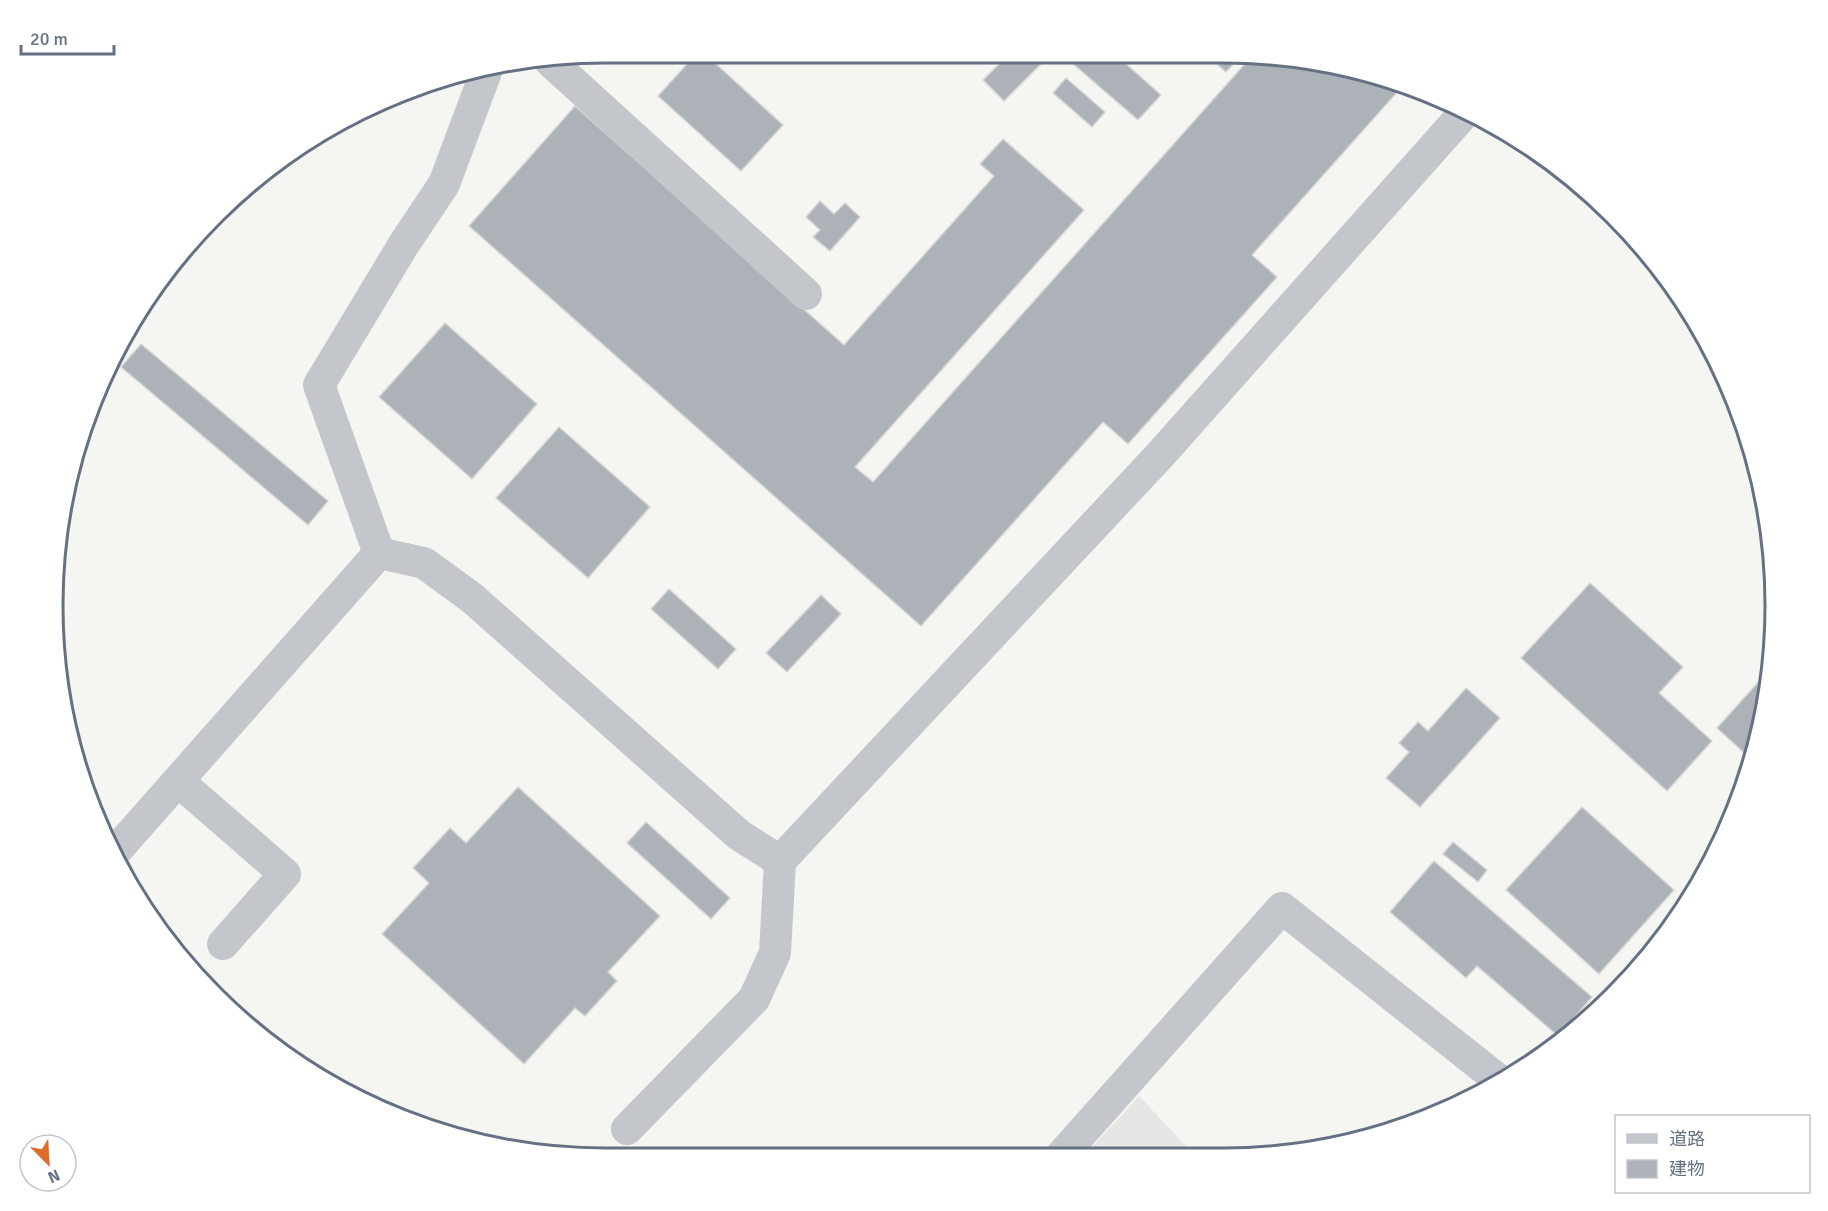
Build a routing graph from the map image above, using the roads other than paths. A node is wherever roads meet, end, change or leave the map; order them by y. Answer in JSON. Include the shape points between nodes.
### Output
{"nodes":[{"id":1,"x":555,"y":66,"type":"edge"},
{"id":2,"x":484,"y":77,"type":"edge"},
{"id":3,"x":1460,"y":118,"type":"edge"},
{"id":4,"x":806,"y":294,"type":"dead end"},
{"id":5,"x":380,"y":553,"type":"junction"},
{"id":6,"x":178,"y":781,"type":"junction"},
{"id":7,"x":120,"y":847,"type":"edge"},
{"id":8,"x":780,"y":861,"type":"junction"},
{"id":9,"x":223,"y":944,"type":"dead end"},
{"id":10,"x":1493,"y":1076,"type":"edge"},
{"id":11,"x":627,"y":1130,"type":"dead end"},
{"id":12,"x":1068,"y":1148,"type":"edge"}],
"edges":[{"from":1,"to":4,"type":"lane"},
{"from":2,"to":5,"type":"lane","via":[[444,183],[319,385]]},
{"from":3,"to":8,"type":"lane","via":[[1161,454]]},
{"from":5,"to":6,"type":"lane"},
{"from":5,"to":8,"type":"lane","via":[[424,562],[472,598],[738,835]]},
{"from":6,"to":7,"type":"lane"},
{"from":6,"to":9,"type":"lane","via":[[285,874]]},
{"from":8,"to":11,"type":"lane","via":[[776,953],[754,999]]},
{"from":10,"to":12,"type":"lane","via":[[1282,909]]}]}
